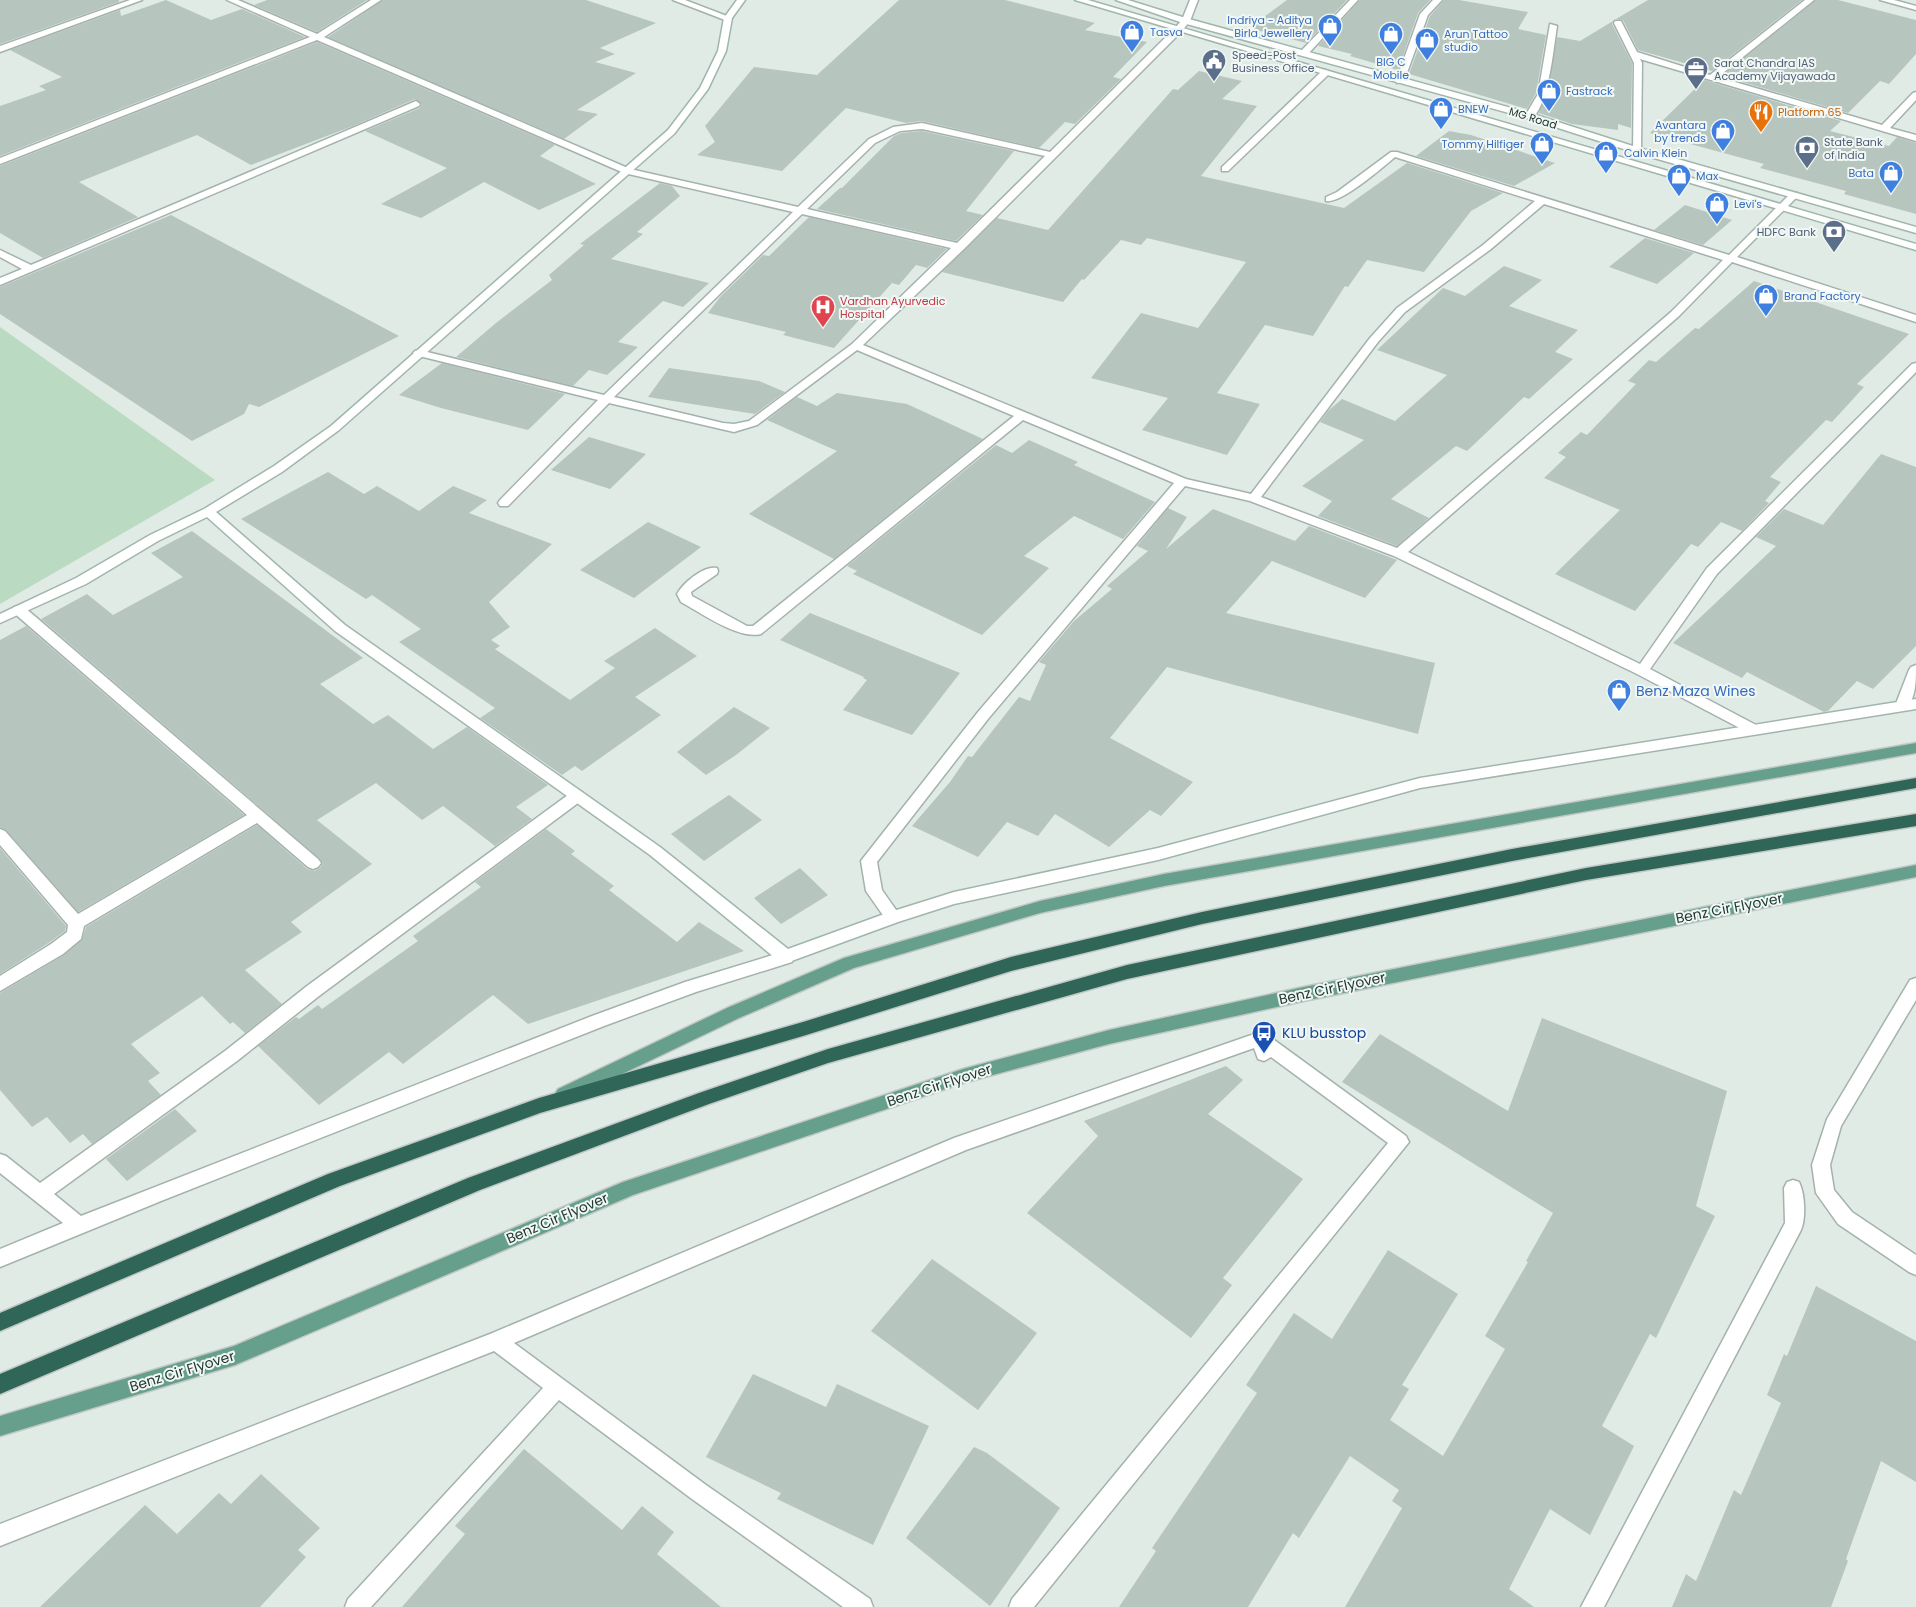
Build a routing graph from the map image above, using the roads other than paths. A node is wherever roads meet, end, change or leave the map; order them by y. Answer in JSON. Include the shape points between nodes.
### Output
{"nodes":[{"id":1,"x":138,"y":0,"type":"edge"},
{"id":2,"x":232,"y":0,"type":"edge"},
{"id":3,"x":377,"y":0,"type":"edge"},
{"id":4,"x":677,"y":0,"type":"edge"},
{"id":5,"x":741,"y":0,"type":"edge"},
{"id":6,"x":1078,"y":0,"type":"edge"},
{"id":7,"x":1120,"y":0,"type":"edge"},
{"id":8,"x":1194,"y":0,"type":"edge"},
{"id":9,"x":1354,"y":0,"type":"edge"},
{"id":10,"x":1438,"y":0,"type":"edge"},
{"id":11,"x":1810,"y":0,"type":"edge"},
{"id":12,"x":1884,"y":0,"type":"edge"},
{"id":13,"x":1916,"y":8,"type":"edge"},
{"id":14,"x":728,"y":18,"type":"junction"},
{"id":15,"x":1186,"y":21,"type":"junction"},
{"id":16,"x":1618,"y":23,"type":"dead end"},
{"id":17,"x":1554,"y":26,"type":"dead end"},
{"id":18,"x":1178,"y":30,"type":"junction"},
{"id":19,"x":318,"y":38,"type":"junction"},
{"id":20,"x":0,"y":49,"type":"edge"},
{"id":21,"x":1304,"y":53,"type":"junction"},
{"id":22,"x":1634,"y":54,"type":"junction"},
{"id":23,"x":1325,"y":73,"type":"junction"},
{"id":24,"x":1711,"y":78,"type":"junction"},
{"id":25,"x":1400,"y":81,"type":"junction"},
{"id":26,"x":1916,"y":95,"type":"edge"},
{"id":27,"x":416,"y":104,"type":"dead end"},
{"id":28,"x":1530,"y":116,"type":"junction"},
{"id":29,"x":1884,"y":129,"type":"junction"},
{"id":30,"x":1572,"y":130,"type":"junction"},
{"id":31,"x":1916,"y":138,"type":"edge"},
{"id":32,"x":1559,"y":142,"type":"junction"},
{"id":33,"x":1636,"y":150,"type":"junction"},
{"id":34,"x":1051,"y":155,"type":"junction"},
{"id":35,"x":0,"y":161,"type":"edge"},
{"id":36,"x":1225,"y":169,"type":"dead end"},
{"id":37,"x":627,"y":171,"type":"junction"},
{"id":38,"x":1794,"y":195,"type":"junction"},
{"id":39,"x":1329,"y":199,"type":"dead end"},
{"id":40,"x":1542,"y":200,"type":"junction"},
{"id":41,"x":1780,"y":208,"type":"junction"},
{"id":42,"x":802,"y":211,"type":"junction"},
{"id":43,"x":1916,"y":230,"type":"edge"},
{"id":44,"x":960,"y":247,"type":"junction"},
{"id":45,"x":1916,"y":247,"type":"edge"},
{"id":46,"x":0,"y":253,"type":"edge"},
{"id":47,"x":1732,"y":259,"type":"junction"},
{"id":48,"x":31,"y":269,"type":"junction"},
{"id":49,"x":0,"y":282,"type":"edge"},
{"id":50,"x":1916,"y":319,"type":"edge"},
{"id":51,"x":856,"y":346,"type":"junction"},
{"id":52,"x":419,"y":353,"type":"junction"},
{"id":53,"x":1916,"y":366,"type":"edge"},
{"id":54,"x":606,"y":399,"type":"junction"},
{"id":55,"x":1020,"y":416,"type":"junction"},
{"id":56,"x":1182,"y":482,"type":"junction"},
{"id":57,"x":1254,"y":498,"type":"junction"},
{"id":58,"x":504,"y":503,"type":"dead end"},
{"id":59,"x":208,"y":512,"type":"junction"},
{"id":60,"x":1399,"y":553,"type":"junction"},
{"id":61,"x":712,"y":571,"type":"dead end"},
{"id":62,"x":19,"y":610,"type":"junction"},
{"id":63,"x":0,"y":618,"type":"edge"},
{"id":64,"x":1916,"y":670,"type":"edge"},
{"id":65,"x":1642,"y":671,"type":"junction"},
{"id":66,"x":1909,"y":705,"type":"edge"},
{"id":67,"x":1751,"y":730,"type":"junction"},
{"id":68,"x":1912,"y":749,"type":"edge"},
{"id":69,"x":1916,"y":784,"type":"edge"},
{"id":70,"x":577,"y":796,"type":"junction"},
{"id":71,"x":259,"y":815,"type":"junction"},
{"id":72,"x":1916,"y":820,"type":"edge"},
{"id":73,"x":0,"y":835,"type":"edge"},
{"id":74,"x":313,"y":863,"type":"dead end"},
{"id":75,"x":1912,"y":872,"type":"edge"},
{"id":76,"x":893,"y":917,"type":"junction"},
{"id":77,"x":76,"y":923,"type":"junction"},
{"id":78,"x":786,"y":957,"type":"junction"},
{"id":79,"x":0,"y":984,"type":"edge"},
{"id":80,"x":1916,"y":985,"type":"edge"},
{"id":81,"x":539,"y":1106,"type":"junction"},
{"id":82,"x":0,"y":1162,"type":"edge"},
{"id":83,"x":1793,"y":1188,"type":"dead end"},
{"id":84,"x":40,"y":1194,"type":"junction"},
{"id":85,"x":79,"y":1224,"type":"junction"},
{"id":86,"x":0,"y":1258,"type":"edge"},
{"id":87,"x":1916,"y":1266,"type":"edge"},
{"id":88,"x":0,"y":1322,"type":"edge"},
{"id":89,"x":496,"y":1341,"type":"junction"},
{"id":90,"x":0,"y":1384,"type":"edge"},
{"id":91,"x":558,"y":1387,"type":"junction"},
{"id":92,"x":0,"y":1426,"type":"edge"},
{"id":93,"x":0,"y":1535,"type":"edge"},
{"id":94,"x":356,"y":1607,"type":"edge"},
{"id":95,"x":862,"y":1607,"type":"edge"},
{"id":96,"x":1020,"y":1607,"type":"edge"},
{"id":97,"x":1592,"y":1607,"type":"edge"}],
"edges":[{"from":1,"to":20,"type":"street"},
{"from":2,"to":19,"type":"street"},
{"from":3,"to":19,"type":"street"},
{"from":4,"to":14,"type":"street"},
{"from":5,"to":14,"type":"street"},
{"from":6,"to":18,"type":"street","name":"MG Road"},
{"from":7,"to":15,"type":"street","name":"MG Road"},
{"from":8,"to":15,"type":"street"},
{"from":9,"to":21,"type":"street"},
{"from":10,"to":25,"type":"street","via":[[1424,14]]},
{"from":11,"to":24,"type":"street"},
{"from":12,"to":13,"type":"street"},
{"from":14,"to":37,"type":"street","via":[[722,51],[704,90],[672,132]]},
{"from":15,"to":18,"type":"street"},
{"from":15,"to":21,"type":"street","name":"MG Road"},
{"from":16,"to":22,"type":"street"},
{"from":17,"to":28,"type":"street","via":[[1542,94]]},
{"from":18,"to":23,"type":"street","name":"MG Road"},
{"from":18,"to":34,"type":"street"},
{"from":19,"to":35,"type":"street"},
{"from":19,"to":37,"type":"street"},
{"from":21,"to":25,"type":"street","name":"MG Road"},
{"from":22,"to":24,"type":"street"},
{"from":22,"to":33,"type":"street","via":[[1638,63]]},
{"from":23,"to":32,"type":"street","name":"MG Road"},
{"from":23,"to":36,"type":"street"},
{"from":24,"to":29,"type":"street"},
{"from":25,"to":28,"type":"street","name":"MG Road"},
{"from":26,"to":29,"type":"street"},
{"from":27,"to":48,"type":"street"},
{"from":28,"to":30,"type":"street","name":"MG Road"},
{"from":29,"to":31,"type":"street"},
{"from":30,"to":32,"type":"street"},
{"from":30,"to":33,"type":"street","name":"MG Road"},
{"from":32,"to":41,"type":"street","name":"MG Road"},
{"from":33,"to":38,"type":"street","name":"MG Road"},
{"from":34,"to":42,"type":"street","via":[[922,126],[905,126],[872,140]]},
{"from":34,"to":44,"type":"street"},
{"from":37,"to":42,"type":"street"},
{"from":37,"to":52,"type":"street"},
{"from":38,"to":41,"type":"street"},
{"from":38,"to":43,"type":"street","name":"MG Road"},
{"from":39,"to":40,"type":"street","via":[[1394,154]]},
{"from":40,"to":47,"type":"street"},
{"from":40,"to":57,"type":"street","via":[[1402,310],[1374,340]]},
{"from":41,"to":45,"type":"street","name":"MG Road"},
{"from":41,"to":47,"type":"street"},
{"from":42,"to":44,"type":"street"},
{"from":42,"to":54,"type":"street"},
{"from":44,"to":51,"type":"street"},
{"from":46,"to":48,"type":"street"},
{"from":47,"to":50,"type":"street"},
{"from":47,"to":60,"type":"street","via":[[1675,314]]},
{"from":48,"to":49,"type":"street"},
{"from":51,"to":54,"type":"street","via":[[753,423],[744,426],[723,427]]},
{"from":51,"to":55,"type":"street"},
{"from":52,"to":54,"type":"street"},
{"from":52,"to":59,"type":"street","via":[[335,428],[278,469]]},
{"from":53,"to":65,"type":"street","via":[[1712,571]]},
{"from":54,"to":58,"type":"street"},
{"from":55,"to":56,"type":"street"},
{"from":55,"to":61,"type":"street","via":[[756,631],[744,630],[686,599],[686,590]]},
{"from":56,"to":57,"type":"street"},
{"from":56,"to":76,"type":"street","via":[[1027,661],[922,789],[869,861],[874,891]]},
{"from":57,"to":60,"type":"street"},
{"from":59,"to":62,"type":"street"},
{"from":59,"to":70,"type":"street","via":[[340,628]]},
{"from":60,"to":65,"type":"street"},
{"from":62,"to":63,"type":"street"},
{"from":62,"to":71,"type":"street"},
{"from":64,"to":66,"type":"street"},
{"from":65,"to":67,"type":"street"},
{"from":66,"to":67,"type":"street"},
{"from":67,"to":76,"type":"street","via":[[1420,783],[1158,854],[954,898]]},
{"from":68,"to":81,"type":"main road","via":[[1164,880],[1040,907],[850,963],[733,1013]]},
{"from":69,"to":81,"type":"highway","via":[[1512,855],[1202,918],[1011,964]]},
{"from":70,"to":78,"type":"street","via":[[655,851]]},
{"from":70,"to":84,"type":"street","via":[[313,991],[231,1056]]},
{"from":71,"to":74,"type":"street"},
{"from":71,"to":77,"type":"street"},
{"from":72,"to":90,"type":"highway","via":[[1586,874],[1156,966],[837,1054],[705,1098],[474,1184]]},
{"from":73,"to":77,"type":"street"},
{"from":75,"to":92,"type":"main road","name":"Benz Cir Flyover","via":[[1289,997],[1109,1037],[963,1076],[629,1188],[235,1355]]},
{"from":76,"to":78,"type":"street"},
{"from":77,"to":79,"type":"street","via":[[75,935]]},
{"from":78,"to":85,"type":"street","via":[[710,979]]},
{"from":80,"to":87,"type":"street","via":[[1833,1124],[1821,1165],[1826,1193],[1845,1218]]},
{"from":81,"to":88,"type":"highway","via":[[334,1180]]},
{"from":82,"to":84,"type":"street"},
{"from":83,"to":97,"type":"street","via":[[1794,1224]]},
{"from":84,"to":85,"type":"street"},
{"from":85,"to":86,"type":"street"},
{"from":89,"to":91,"type":"street"},
{"from":89,"to":93,"type":"street"},
{"from":89,"to":96,"type":"street","via":[[960,1144],[1262,1047],[1400,1142]]},
{"from":91,"to":94,"type":"street"},
{"from":91,"to":95,"type":"street"}]}
